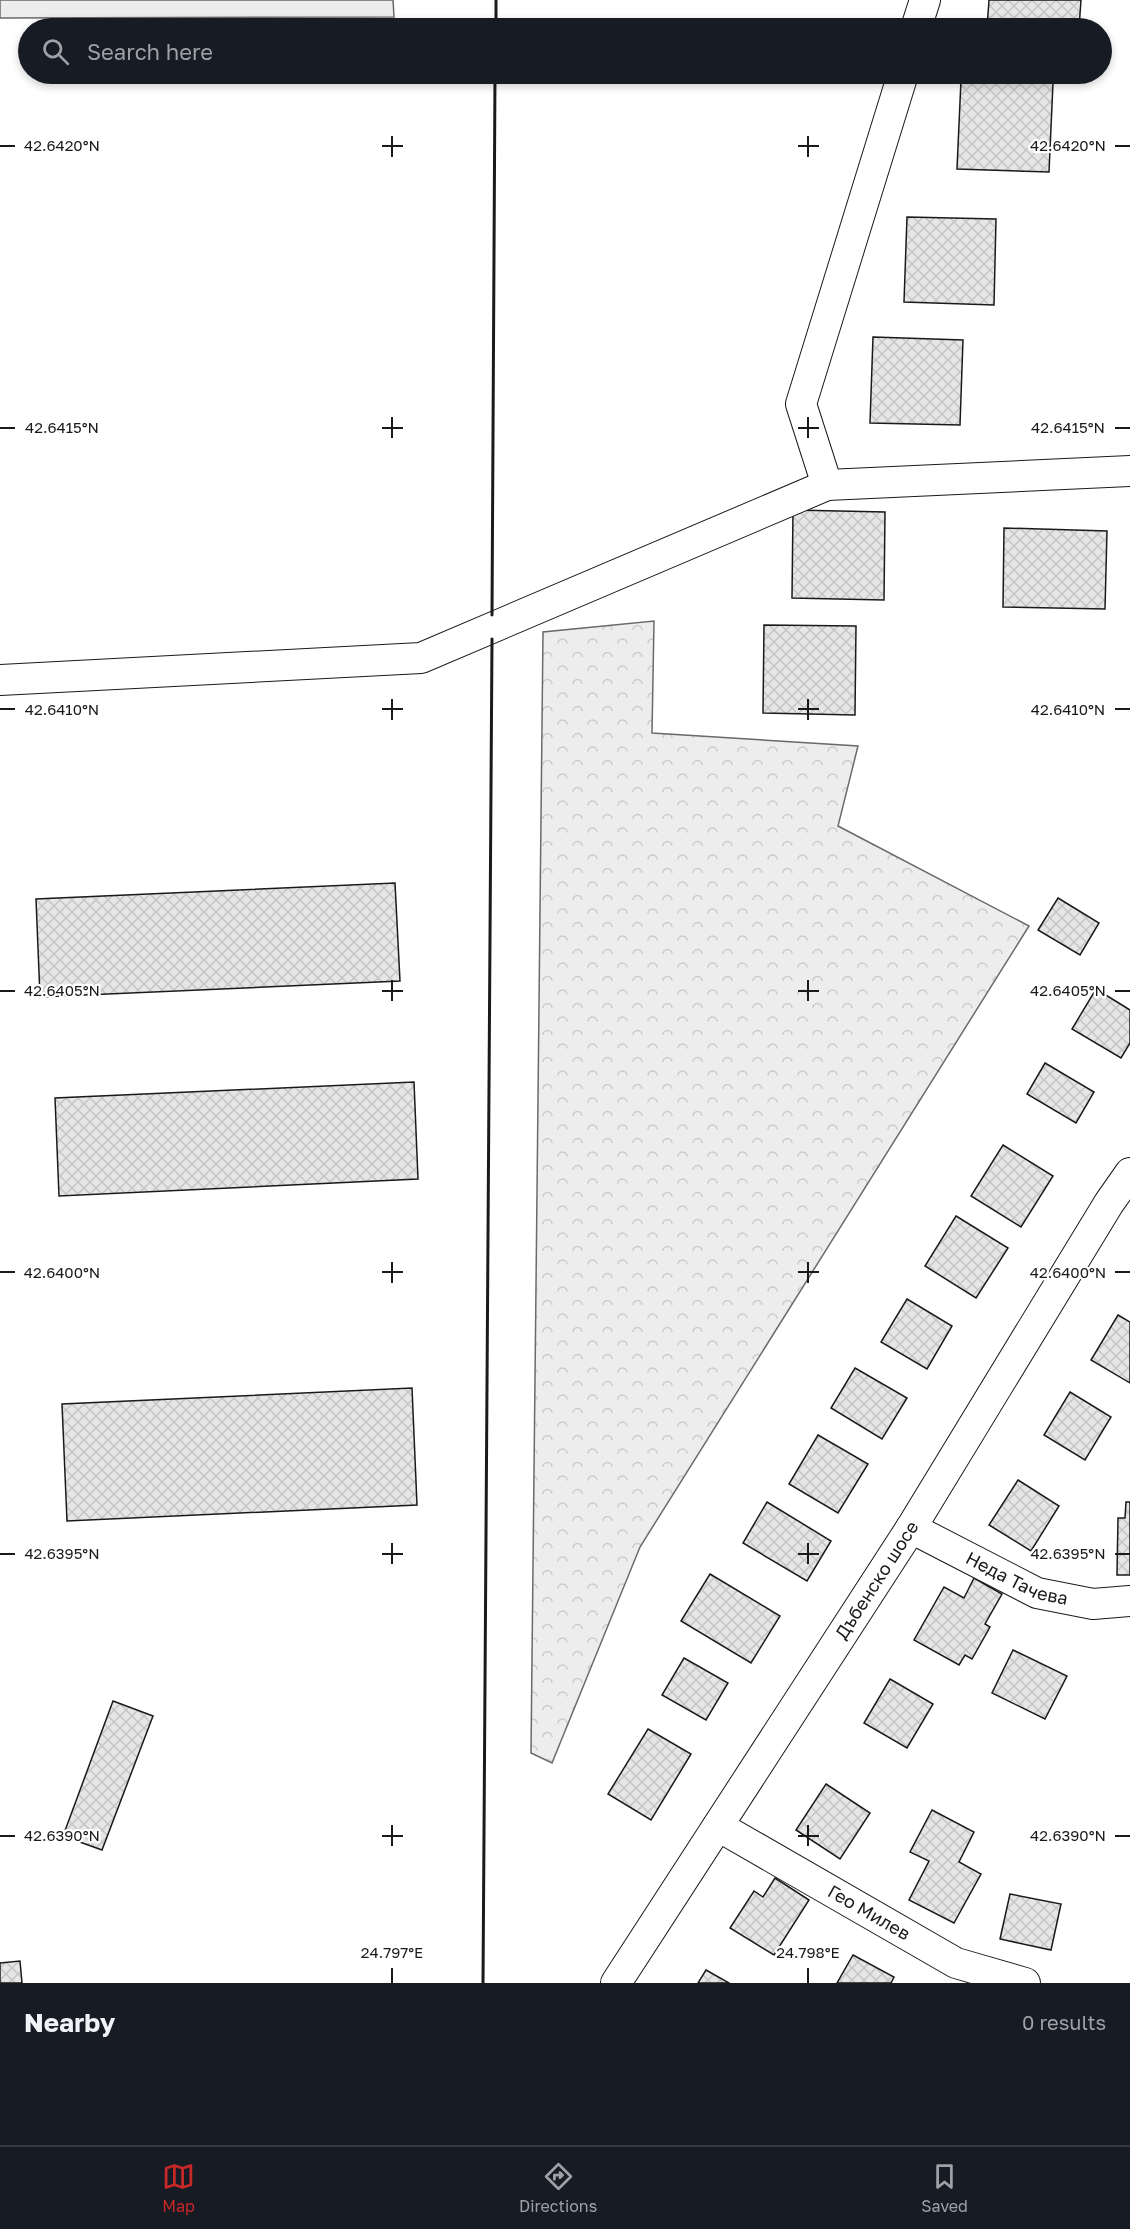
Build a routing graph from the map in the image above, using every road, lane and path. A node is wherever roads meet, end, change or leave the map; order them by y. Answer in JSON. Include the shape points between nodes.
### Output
{"nodes":[{"id":1,"x":925,"y":0,"type":"edge"},
{"id":2,"x":919,"y":18,"type":"edge"},
{"id":3,"x":900,"y":84,"type":"edge"},
{"id":4,"x":1130,"y":471,"type":"edge"},
{"id":5,"x":827,"y":485,"type":"junction"},
{"id":6,"x":0,"y":680,"type":"edge"},
{"id":7,"x":1130,"y":1173,"type":"edge"},
{"id":8,"x":1120,"y":1201,"type":"edge"},
{"id":9,"x":911,"y":1527,"type":"junction"},
{"id":10,"x":1130,"y":1601,"type":"edge"},
{"id":11,"x":718,"y":1826,"type":"junction"},
{"id":12,"x":616,"y":1983,"type":"edge"},
{"id":13,"x":1025,"y":1983,"type":"edge"}],
"edges":[{"from":1,"to":2,"type":"street"},
{"from":3,"to":5,"type":"street","via":[[801,404]]},
{"from":4,"to":5,"type":"street"},
{"from":5,"to":6,"type":"street","via":[[421,658]]},
{"from":7,"to":8,"type":"street","name":"Дъбенско шосе"},
{"from":8,"to":9,"type":"street","name":"Дъбенско шосе"},
{"from":9,"to":10,"type":"street","name":"Неда Тачева","via":[[1037,1593],[1093,1604]]},
{"from":9,"to":11,"type":"street","name":"Дъбенско шосе"},
{"from":11,"to":12,"type":"street","name":"Дъбенско шосе"},
{"from":11,"to":13,"type":"street","name":"Гео Милев","via":[[956,1963]]}]}
